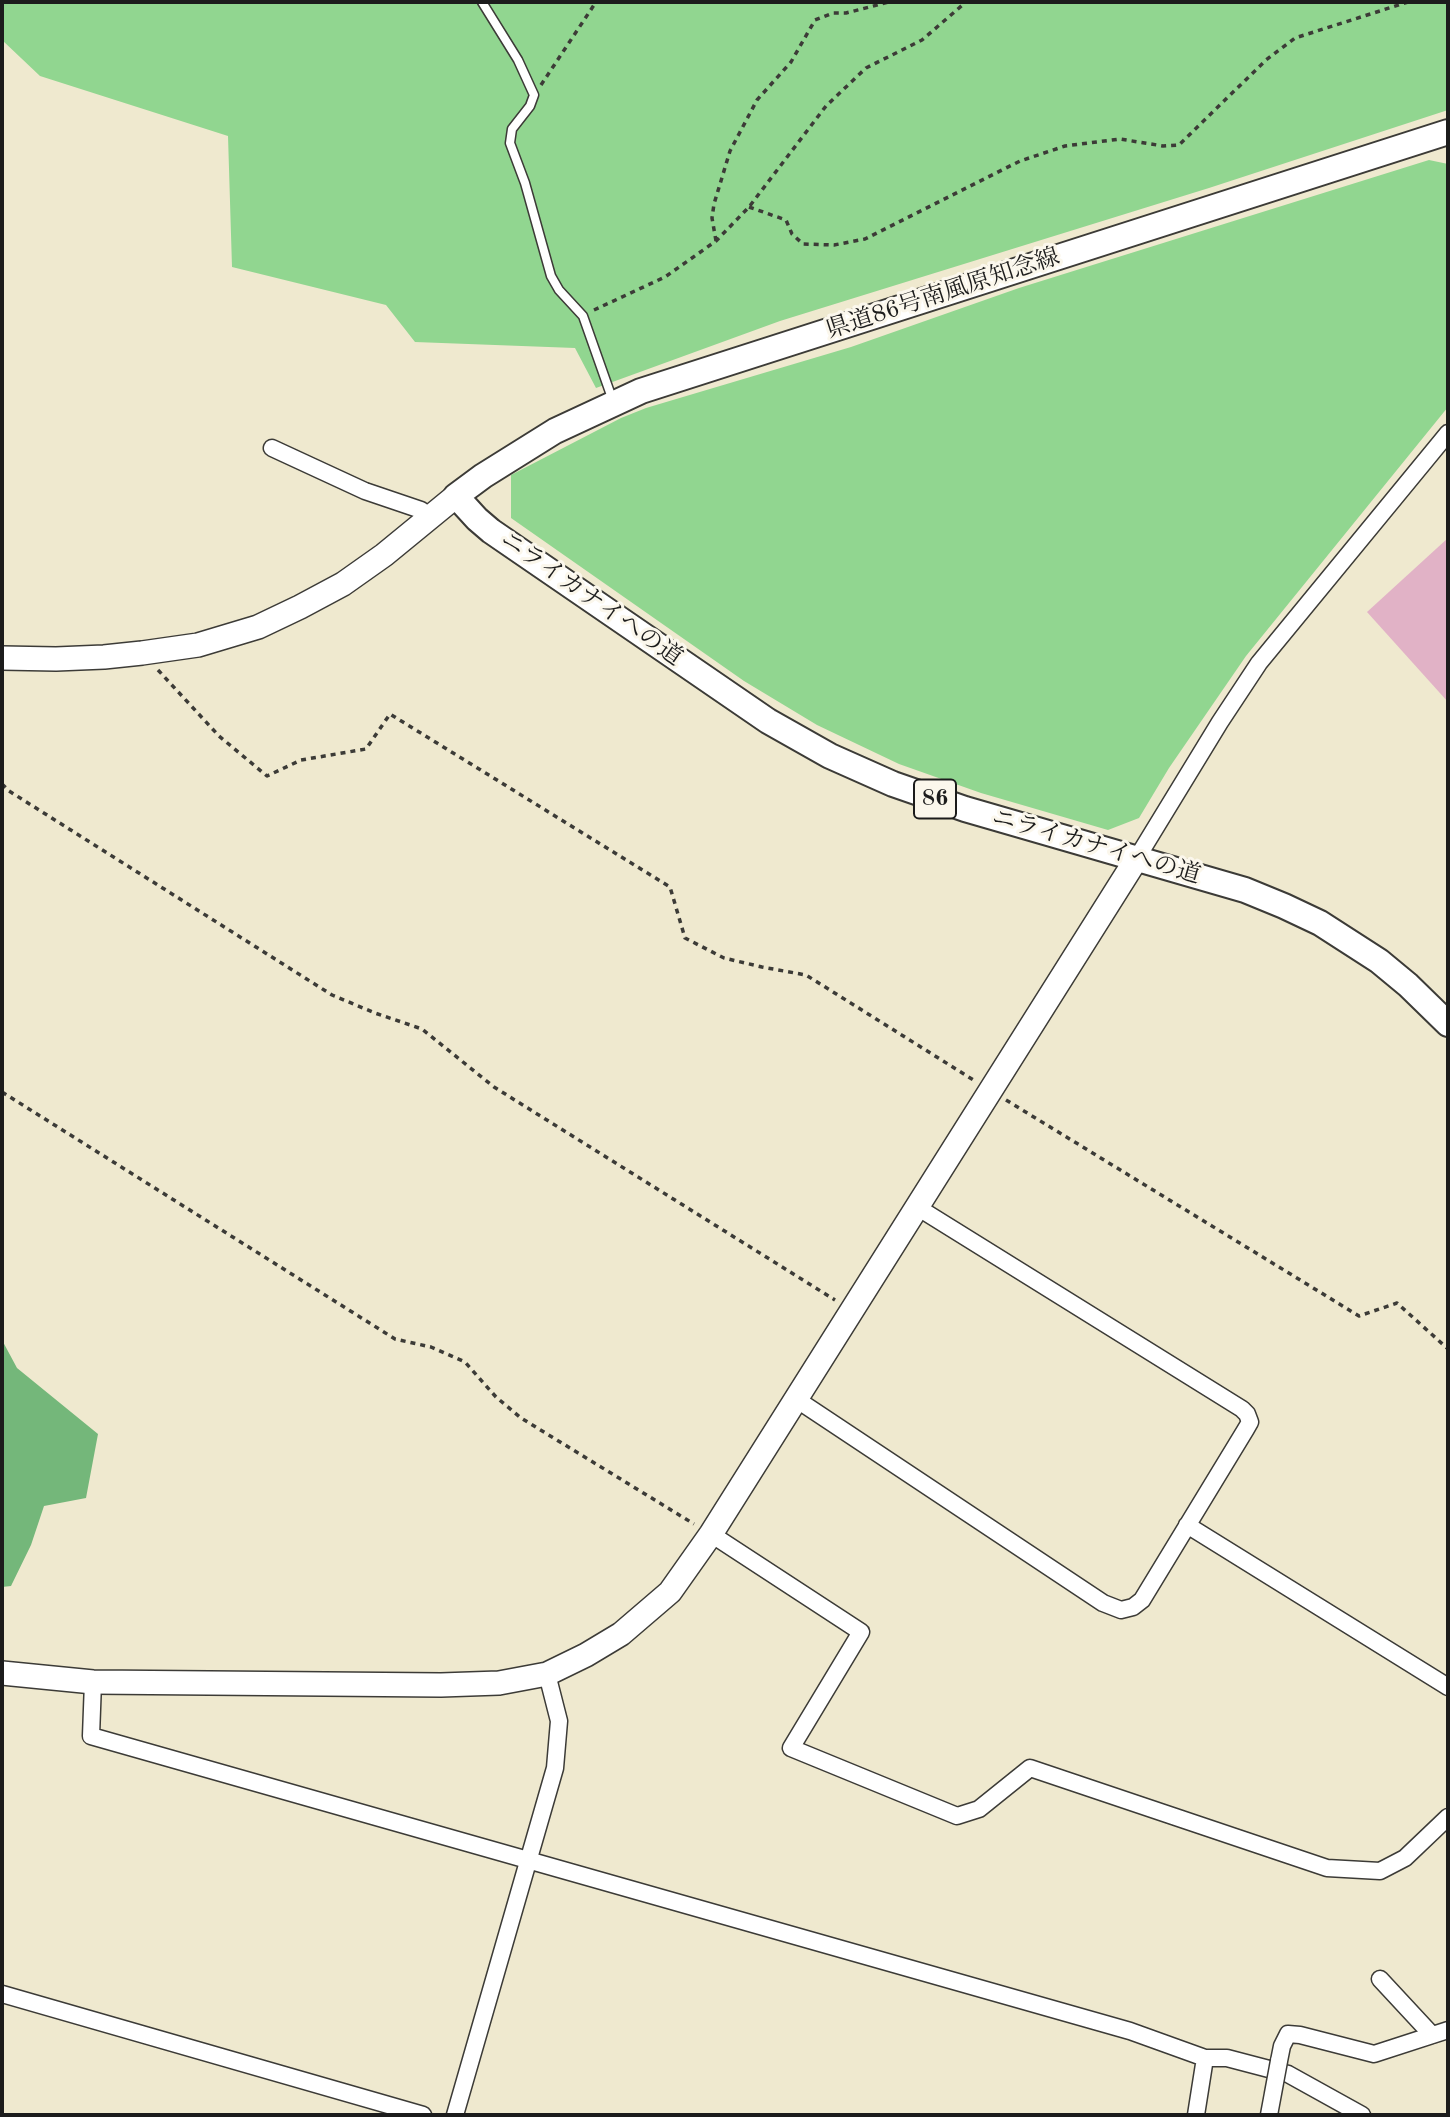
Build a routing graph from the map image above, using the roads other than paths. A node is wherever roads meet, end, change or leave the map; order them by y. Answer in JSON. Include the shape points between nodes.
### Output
{"nodes":[{"id":1,"x":482,"y":2,"type":"edge"},
{"id":2,"x":1448,"y":133,"type":"edge"},
{"id":3,"x":614,"y":403,"type":"junction"},
{"id":4,"x":1448,"y":432,"type":"edge"},
{"id":5,"x":272,"y":448,"type":"dead end"},
{"id":6,"x":456,"y":496,"type":"junction"},
{"id":7,"x":430,"y":518,"type":"junction"},
{"id":8,"x":2,"y":662,"type":"edge"},
{"id":9,"x":1137,"y":858,"type":"junction"},
{"id":10,"x":1448,"y":1024,"type":"edge"},
{"id":11,"x":917,"y":1207,"type":"junction"},
{"id":12,"x":796,"y":1399,"type":"junction"},
{"id":13,"x":1187,"y":1525,"type":"junction"},
{"id":14,"x":710,"y":1534,"type":"junction"},
{"id":15,"x":2,"y":1672,"type":"edge"},
{"id":16,"x":547,"y":1674,"type":"junction"},
{"id":17,"x":93,"y":1682,"type":"junction"},
{"id":18,"x":1448,"y":1687,"type":"edge"},
{"id":19,"x":1448,"y":1817,"type":"edge"},
{"id":20,"x":528,"y":1859,"type":"junction"},
{"id":21,"x":1380,"y":1979,"type":"dead end"},
{"id":22,"x":2,"y":1994,"type":"edge"},
{"id":23,"x":1448,"y":2030,"type":"edge"},
{"id":24,"x":1432,"y":2035,"type":"junction"},
{"id":25,"x":1205,"y":2058,"type":"junction"},
{"id":26,"x":423,"y":2115,"type":"edge"},
{"id":27,"x":455,"y":2115,"type":"edge"},
{"id":28,"x":1196,"y":2115,"type":"edge"},
{"id":29,"x":1269,"y":2115,"type":"edge"},
{"id":30,"x":1362,"y":2115,"type":"edge"}],
"edges":[{"from":1,"to":3,"type":"lane","via":[[534,95],[512,129],[510,143],[551,276],[583,316]]},
{"from":2,"to":3,"type":"main road","name":"県道86号南風原知念線"},
{"from":3,"to":6,"type":"main road","name":"県道86号南風原知念線","via":[[555,431]]},
{"from":4,"to":9,"type":"street","via":[[1259,663]]},
{"from":5,"to":7,"type":"street","via":[[365,491],[421,510]]},
{"from":6,"to":7,"type":"street"},
{"from":6,"to":9,"type":"main road","name":"ニライカナイへの道","number":"86","via":[[503,539],[768,721],[830,756],[965,809]]},
{"from":7,"to":8,"type":"street","via":[[343,584],[226,638],[142,653]]},
{"from":9,"to":10,"type":"main road","name":"ニライカナイへの道","number":"86","via":[[1245,890],[1320,923],[1379,961]]},
{"from":9,"to":11,"type":"street"},
{"from":11,"to":12,"type":"street"},
{"from":11,"to":13,"type":"street","via":[[1242,1409],[1250,1422]]},
{"from":12,"to":13,"type":"street","via":[[1121,1610],[1142,1600]]},
{"from":12,"to":14,"type":"street"},
{"from":13,"to":18,"type":"street"},
{"from":14,"to":16,"type":"street","via":[[661,1601],[621,1634]]},
{"from":14,"to":19,"type":"street","via":[[861,1632],[791,1748],[957,1816],[979,1809],[1030,1768],[1327,1868],[1380,1871],[1405,1858]]},
{"from":15,"to":17,"type":"street"},
{"from":16,"to":17,"type":"street","via":[[499,1683],[441,1685]]},
{"from":16,"to":20,"type":"street","via":[[559,1721],[555,1768]]},
{"from":17,"to":20,"type":"street","via":[[91,1736]]},
{"from":20,"to":25,"type":"street","via":[[1130,2031]]},
{"from":20,"to":27,"type":"street"},
{"from":21,"to":24,"type":"street"},
{"from":22,"to":26,"type":"street"},
{"from":23,"to":24,"type":"street"},
{"from":24,"to":29,"type":"street","bridge":true,"via":[[1374,2054],[1288,2034]]},
{"from":25,"to":28,"type":"street"},
{"from":25,"to":30,"type":"street","via":[[1227,2058],[1288,2074]]}]}
